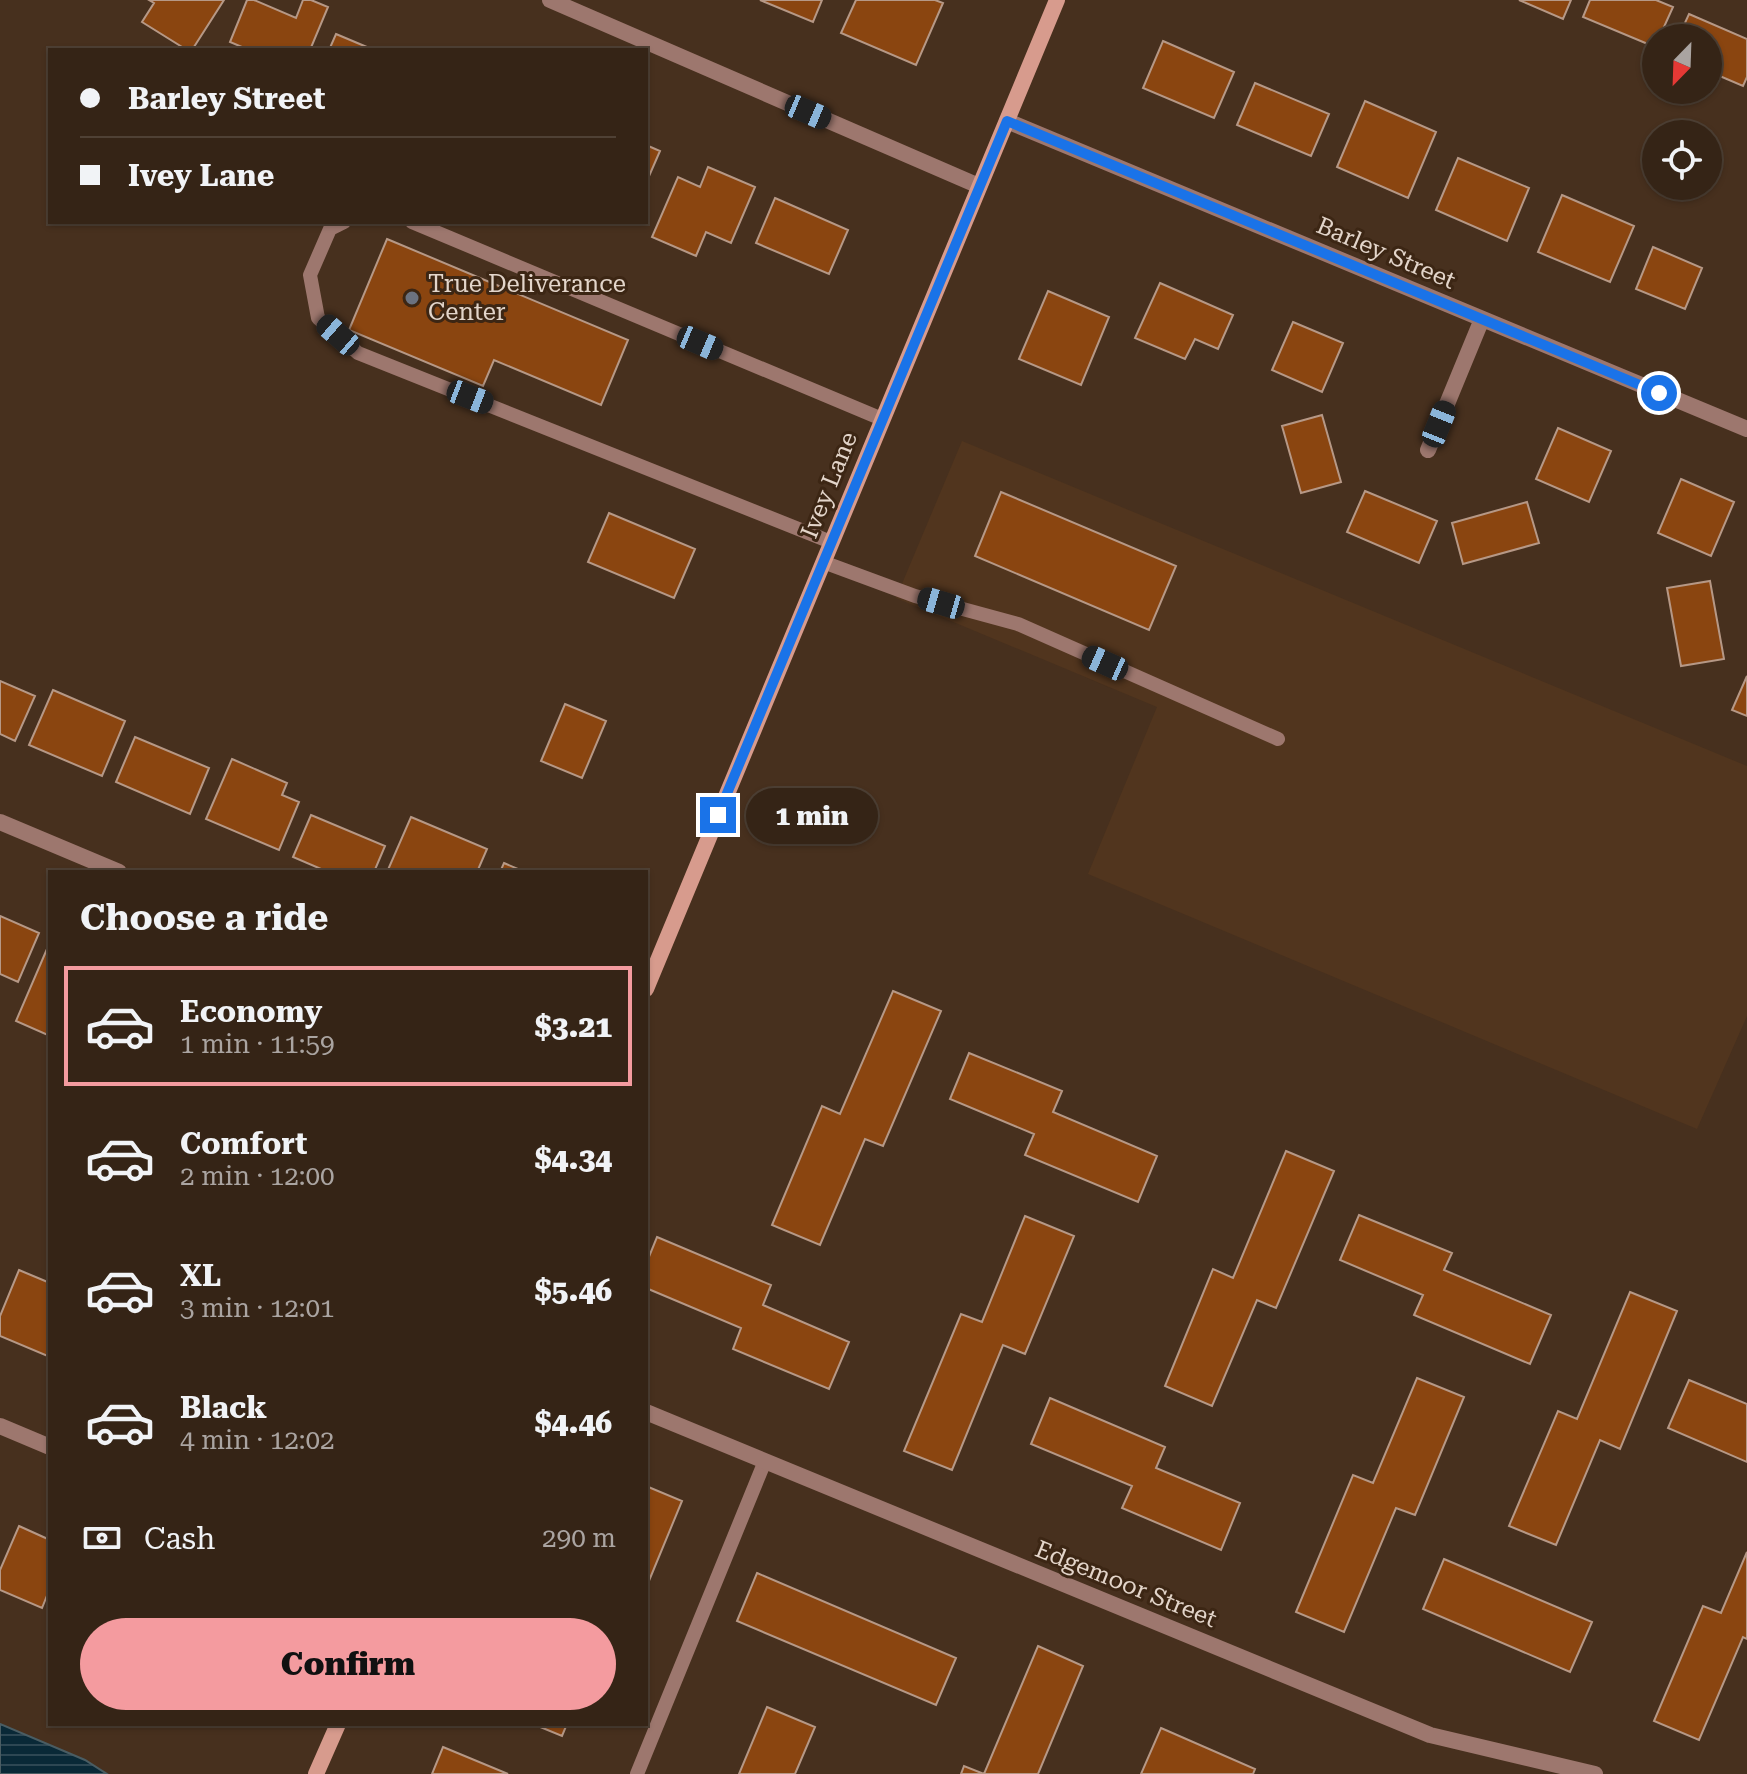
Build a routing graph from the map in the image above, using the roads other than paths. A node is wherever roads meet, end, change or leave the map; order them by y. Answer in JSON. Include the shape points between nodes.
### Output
{"nodes":[{"id":1,"x":550,"y":0,"type":"edge"},
{"id":2,"x":1057,"y":0,"type":"edge"},
{"id":3,"x":1007,"y":121,"type":"junction"},
{"id":4,"x":979,"y":186,"type":"junction"},
{"id":5,"x":340,"y":224,"type":"edge"},
{"id":6,"x":417,"y":224,"type":"edge"},
{"id":7,"x":1482,"y":319,"type":"junction"},
{"id":8,"x":882,"y":419,"type":"junction"},
{"id":9,"x":1747,"y":429,"type":"edge"},
{"id":10,"x":1428,"y":450,"type":"dead end"},
{"id":11,"x":831,"y":542,"type":"junction"},
{"id":12,"x":823,"y":562,"type":"junction"},
{"id":13,"x":1278,"y":739,"type":"dead end"},
{"id":14,"x":0,"y":822,"type":"edge"},
{"id":15,"x":114,"y":870,"type":"edge"},
{"id":16,"x":648,"y":984,"type":"edge"},
{"id":17,"x":648,"y":1413,"type":"edge"},
{"id":18,"x":0,"y":1426,"type":"edge"},
{"id":19,"x":48,"y":1446,"type":"edge"},
{"id":20,"x":765,"y":1461,"type":"junction"},
{"id":21,"x":337,"y":1726,"type":"edge"},
{"id":22,"x":316,"y":1774,"type":"edge"},
{"id":23,"x":637,"y":1774,"type":"edge"},
{"id":24,"x":1595,"y":1774,"type":"edge"}],
"edges":[{"from":1,"to":4,"type":"street"},
{"from":2,"to":3,"type":"street","name":"Ivey Lane"},
{"from":3,"to":4,"type":"street","name":"Ivey Lane"},
{"from":3,"to":7,"type":"street","name":"Barley Street"},
{"from":4,"to":8,"type":"street","name":"Ivey Lane"},
{"from":5,"to":11,"type":"lane","via":[[330,229],[310,275],[318,318],[358,353]]},
{"from":6,"to":8,"type":"lane"},
{"from":7,"to":9,"type":"street","name":"Barley Street"},
{"from":7,"to":10,"type":"street"},
{"from":8,"to":11,"type":"street","name":"Ivey Lane"},
{"from":11,"to":12,"type":"street","name":"Ivey Lane"},
{"from":12,"to":13,"type":"lane","via":[[915,596],[1018,624]]},
{"from":12,"to":16,"type":"street","name":"Ivey Lane"},
{"from":14,"to":15,"type":"street"},
{"from":17,"to":20,"type":"street","name":"Edgemoor Street"},
{"from":18,"to":19,"type":"street"},
{"from":20,"to":23,"type":"lane"},
{"from":20,"to":24,"type":"street","name":"Edgemoor Street","via":[[1430,1735]]},
{"from":21,"to":22,"type":"street"}]}
